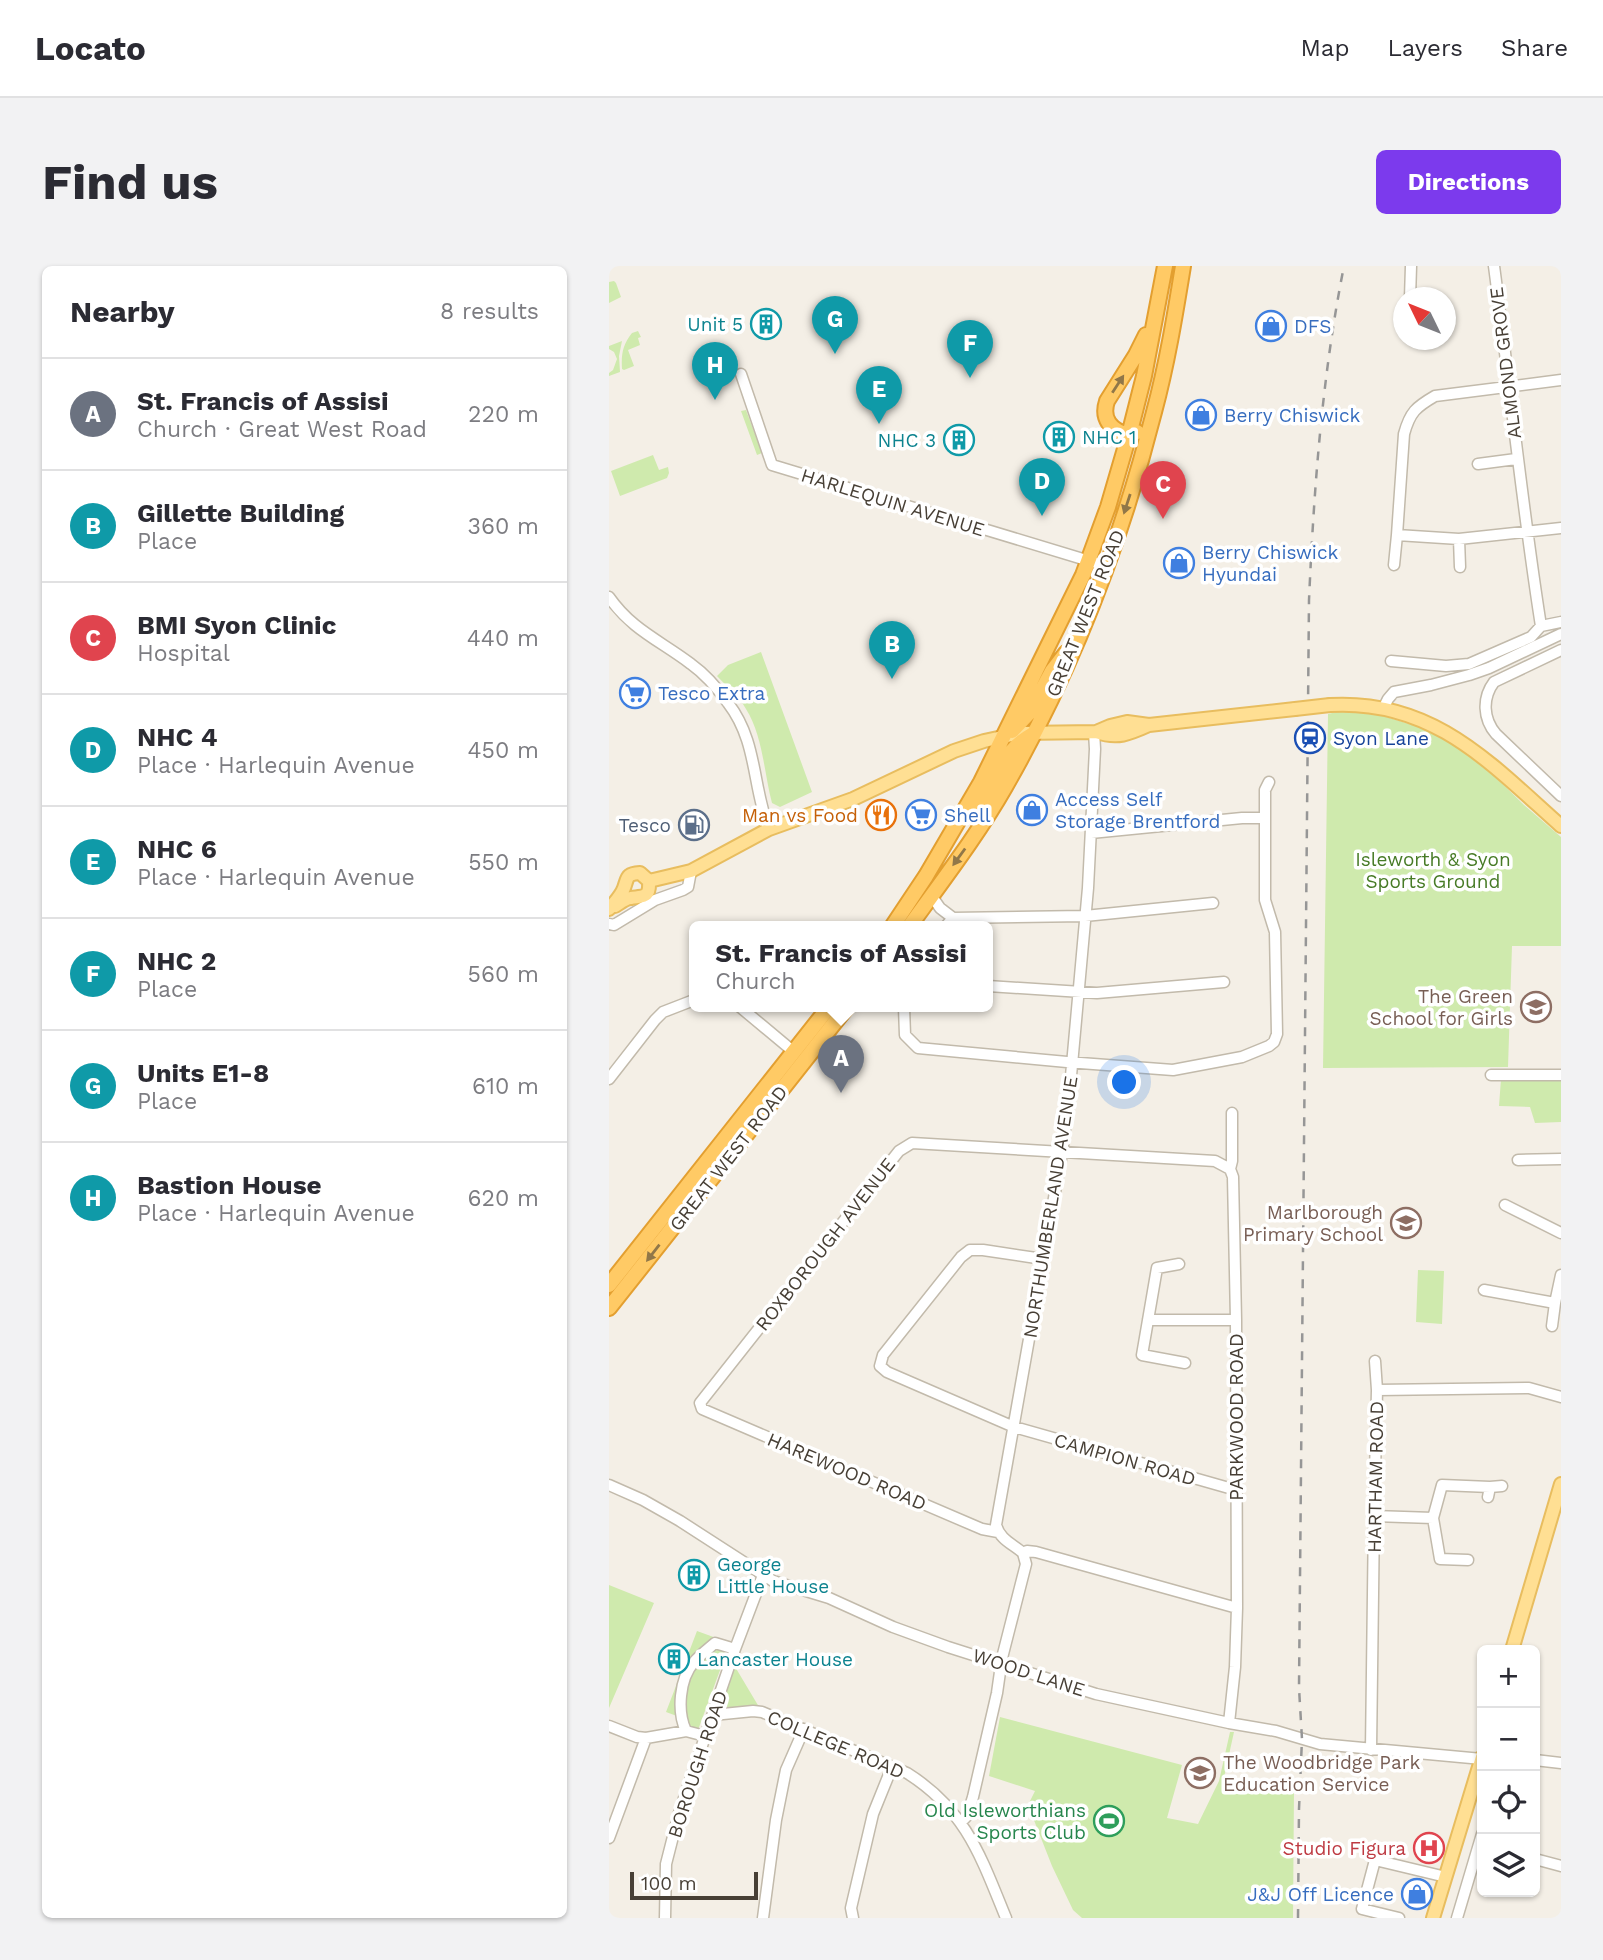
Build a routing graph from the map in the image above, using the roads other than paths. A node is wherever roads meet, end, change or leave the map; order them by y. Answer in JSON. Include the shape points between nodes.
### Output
{"nodes":[{"id":1,"x":1165,"y":266,"type":"edge"},
{"id":2,"x":1183,"y":266,"type":"edge"},
{"id":3,"x":1411,"y":266,"type":"edge"},
{"id":4,"x":1494,"y":266,"type":"edge"},
{"id":5,"x":1410,"y":287,"type":"edge"},
{"id":6,"x":1159,"y":303,"type":"junction"},
{"id":7,"x":741,"y":374,"type":"dead end"},
{"id":8,"x":1561,"y":380,"type":"edge"},
{"id":9,"x":1510,"y":386,"type":"junction"},
{"id":10,"x":1155,"y":410,"type":"junction"},
{"id":11,"x":1129,"y":436,"type":"junction"},
{"id":12,"x":1516,"y":459,"type":"junction"},
{"id":13,"x":1478,"y":464,"type":"dead end"},
{"id":14,"x":1561,"y":528,"type":"edge"},
{"id":15,"x":1526,"y":532,"type":"junction"},
{"id":16,"x":1397,"y":535,"type":"junction"},
{"id":17,"x":1459,"y":539,"type":"junction"},
{"id":18,"x":1089,"y":561,"type":"junction"},
{"id":19,"x":1394,"y":565,"type":"dead end"},
{"id":20,"x":1106,"y":566,"type":"junction"},
{"id":21,"x":1460,"y":567,"type":"dead end"},
{"id":22,"x":609,"y":597,"type":"edge"},
{"id":23,"x":1561,"y":622,"type":"edge"},
{"id":24,"x":1541,"y":626,"type":"junction"},
{"id":25,"x":1561,"y":634,"type":"edge"},
{"id":26,"x":1078,"y":639,"type":"junction"},
{"id":27,"x":1561,"y":650,"type":"edge"},
{"id":28,"x":1391,"y":662,"type":"dead end"},
{"id":29,"x":1383,"y":709,"type":"junction"},
{"id":30,"x":1035,"y":732,"type":"junction"},
{"id":31,"x":1095,"y":732,"type":"junction"},
{"id":32,"x":1005,"y":736,"type":"junction"},
{"id":33,"x":1269,"y":782,"type":"dead end"},
{"id":34,"x":1561,"y":796,"type":"edge"},
{"id":35,"x":1265,"y":818,"type":"junction"},
{"id":36,"x":1561,"y":826,"type":"edge"},
{"id":37,"x":954,"y":828,"type":"junction"},
{"id":38,"x":769,"y":829,"type":"junction"},
{"id":39,"x":1091,"y":833,"type":"junction"},
{"id":40,"x":691,"y":871,"type":"junction"},
{"id":41,"x":649,"y":881,"type":"junction"},
{"id":42,"x":628,"y":892,"type":"junction"},
{"id":43,"x":931,"y":895,"type":"junction"},
{"id":44,"x":1213,"y":904,"type":"dead end"},
{"id":45,"x":609,"y":909,"type":"edge"},
{"id":46,"x":1085,"y":916,"type":"junction"},
{"id":47,"x":896,"y":921,"type":"edge"},
{"id":48,"x":913,"y":921,"type":"edge"},
{"id":49,"x":948,"y":921,"type":"edge"},
{"id":50,"x":988,"y":921,"type":"edge"},
{"id":51,"x":609,"y":924,"type":"edge"},
{"id":52,"x":1224,"y":982,"type":"dead end"},
{"id":53,"x":993,"y":986,"type":"edge"},
{"id":54,"x":1078,"y":992,"type":"junction"},
{"id":55,"x":689,"y":1002,"type":"edge"},
{"id":56,"x":746,"y":1012,"type":"edge"},
{"id":57,"x":825,"y":1012,"type":"edge"},
{"id":58,"x":843,"y":1012,"type":"edge"},
{"id":59,"x":904,"y":1012,"type":"edge"},
{"id":60,"x":794,"y":1052,"type":"junction"},
{"id":61,"x":1072,"y":1062,"type":"junction"},
{"id":62,"x":1491,"y":1075,"type":"dead end"},
{"id":63,"x":1561,"y":1075,"type":"edge"},
{"id":64,"x":609,"y":1079,"type":"edge"},
{"id":65,"x":1232,"y":1113,"type":"dead end"},
{"id":66,"x":1062,"y":1153,"type":"junction"},
{"id":67,"x":1561,"y":1159,"type":"edge"},
{"id":68,"x":1518,"y":1160,"type":"dead end"},
{"id":69,"x":1230,"y":1169,"type":"junction"},
{"id":70,"x":1505,"y":1205,"type":"dead end"},
{"id":71,"x":1561,"y":1233,"type":"edge"},
{"id":72,"x":1043,"y":1259,"type":"junction"},
{"id":73,"x":1179,"y":1264,"type":"dead end"},
{"id":74,"x":1561,"y":1275,"type":"edge"},
{"id":75,"x":609,"y":1285,"type":"edge"},
{"id":76,"x":1484,"y":1290,"type":"dead end"},
{"id":77,"x":1555,"y":1303,"type":"junction"},
{"id":78,"x":609,"y":1308,"type":"edge"},
{"id":79,"x":1148,"y":1320,"type":"junction"},
{"id":80,"x":1236,"y":1320,"type":"junction"},
{"id":81,"x":1552,"y":1326,"type":"dead end"},
{"id":82,"x":1375,"y":1361,"type":"dead end"},
{"id":83,"x":1185,"y":1363,"type":"dead end"},
{"id":84,"x":1377,"y":1390,"type":"junction"},
{"id":85,"x":1561,"y":1397,"type":"edge"},
{"id":86,"x":700,"y":1403,"type":"joint"},
{"id":87,"x":1014,"y":1427,"type":"junction"},
{"id":88,"x":1561,"y":1484,"type":"edge"},
{"id":89,"x":609,"y":1485,"type":"edge"},
{"id":90,"x":1502,"y":1486,"type":"dead end"},
{"id":91,"x":1236,"y":1490,"type":"junction"},
{"id":92,"x":1374,"y":1516,"type":"junction"},
{"id":93,"x":1433,"y":1518,"type":"junction"},
{"id":94,"x":998,"y":1532,"type":"junction"},
{"id":95,"x":1023,"y":1553,"type":"junction"},
{"id":96,"x":1468,"y":1560,"type":"dead end"},
{"id":97,"x":763,"y":1576,"type":"junction"},
{"id":98,"x":1237,"y":1608,"type":"junction"},
{"id":99,"x":1513,"y":1645,"type":"edge"},
{"id":100,"x":735,"y":1649,"type":"junction"},
{"id":101,"x":1002,"y":1664,"type":"junction"},
{"id":102,"x":713,"y":1715,"type":"junction"},
{"id":103,"x":1229,"y":1723,"type":"junction"},
{"id":104,"x":609,"y":1726,"type":"edge"},
{"id":105,"x":804,"y":1729,"type":"junction"},
{"id":106,"x":685,"y":1731,"type":"junction"},
{"id":107,"x":705,"y":1736,"type":"junction"},
{"id":108,"x":646,"y":1738,"type":"junction"},
{"id":109,"x":1371,"y":1750,"type":"junction"},
{"id":110,"x":1477,"y":1758,"type":"edge"},
{"id":111,"x":1540,"y":1761,"type":"edge"},
{"id":112,"x":1561,"y":1763,"type":"edge"},
{"id":113,"x":892,"y":1767,"type":"junction"},
{"id":114,"x":1477,"y":1791,"type":"edge"},
{"id":115,"x":961,"y":1822,"type":"junction"},
{"id":116,"x":609,"y":1838,"type":"edge"},
{"id":117,"x":1477,"y":1853,"type":"edge"},
{"id":118,"x":1540,"y":1860,"type":"edge"},
{"id":119,"x":1561,"y":1866,"type":"edge"},
{"id":120,"x":1445,"y":1877,"type":"junction"},
{"id":121,"x":1361,"y":1914,"type":"edge"},
{"id":122,"x":665,"y":1918,"type":"edge"},
{"id":123,"x":763,"y":1918,"type":"edge"},
{"id":124,"x":853,"y":1918,"type":"edge"},
{"id":125,"x":1006,"y":1918,"type":"edge"},
{"id":126,"x":1399,"y":1918,"type":"edge"},
{"id":127,"x":1434,"y":1918,"type":"edge"},
{"id":128,"x":1457,"y":1918,"type":"edge"}],
"edges":[{"from":1,"to":6,"type":"highway","name":"GREAT WEST ROAD"},
{"from":2,"to":10,"type":"highway","name":"GREAT WEST ROAD"},
{"from":3,"to":5,"type":"street"},
{"from":4,"to":9,"type":"street","name":"ALMOND GROVE"},
{"from":6,"to":11,"type":"highway","name":"GREAT WEST ROAD"},
{"from":11,"to":6,"type":"highway","one_way":true,"via":[[1111,427],[1105,409]]},
{"from":7,"to":18,"type":"street","name":"HARLEQUIN AVENUE","via":[[772,465]]},
{"from":8,"to":9,"type":"street"},
{"from":9,"to":12,"type":"street","name":"ALMOND GROVE"},
{"from":9,"to":16,"type":"street","via":[[1435,396],[1418,406],[1404,434]]},
{"from":10,"to":11,"type":"highway","via":[[1141,429]]},
{"from":10,"to":20,"type":"highway","name":"GREAT WEST ROAD","one_way":true},
{"from":11,"to":18,"type":"highway","name":"GREAT WEST ROAD"},
{"from":12,"to":13,"type":"street","name":"ALMOND GROVE"},
{"from":12,"to":15,"type":"street","name":"ALMOND GROVE"},
{"from":14,"to":15,"type":"street"},
{"from":15,"to":17,"type":"street"},
{"from":15,"to":24,"type":"street","name":"ALMOND GROVE"},
{"from":16,"to":17,"type":"street"},
{"from":16,"to":19,"type":"street"},
{"from":17,"to":21,"type":"street"},
{"from":18,"to":20,"type":"street","name":"HARLEQUIN AVENUE"},
{"from":18,"to":32,"type":"highway","name":"GREAT WEST ROAD"},
{"from":20,"to":26,"type":"highway","name":"GREAT WEST ROAD"},
{"from":22,"to":38,"type":"street","via":[[644,634],[693,665],[730,705],[750,746]]},
{"from":23,"to":24,"type":"street"},
{"from":24,"to":28,"type":"street","via":[[1531,637],[1469,664]]},
{"from":25,"to":29,"type":"street","via":[[1479,672],[1395,692]]},
{"from":26,"to":30,"type":"highway","name":"GREAT WEST ROAD"},
{"from":26,"to":32,"type":"highway","via":[[1052,671],[1023,721]]},
{"from":27,"to":34,"type":"street","via":[[1495,682],[1486,700],[1486,713],[1496,734]]},
{"from":29,"to":31,"type":"main road","bridge":true,"via":[[1330,705],[1149,725],[1115,736]]},
{"from":29,"to":36,"type":"main road","via":[[1412,715],[1448,732],[1479,753]]},
{"from":30,"to":31,"type":"main road"},
{"from":30,"to":32,"type":"main road"},
{"from":30,"to":37,"type":"highway","via":[[1012,749],[983,797]]},
{"from":30,"to":43,"type":"highway","name":"GREAT WEST ROAD","one_way":true,"via":[[1003,790]]},
{"from":31,"to":39,"type":"street","name":"NORTHUMBERLAND AVENUE"},
{"from":32,"to":37,"type":"highway","name":"GREAT WEST ROAD"},
{"from":32,"to":38,"type":"main road","via":[[962,748],[853,799]]},
{"from":33,"to":35,"type":"street"},
{"from":35,"to":39,"type":"street"},
{"from":35,"to":61,"type":"street","via":[[1265,900],[1275,932],[1274,1042],[1242,1057],[1173,1070]]},
{"from":37,"to":47,"type":"highway","name":"GREAT WEST ROAD"},
{"from":38,"to":40,"type":"main road"},
{"from":39,"to":46,"type":"street","name":"NORTHUMBERLAND AVENUE"},
{"from":40,"to":41,"type":"main road"},
{"from":40,"to":51,"type":"street","via":[[688,887]]},
{"from":41,"to":42,"type":"main road","via":[[644,896]]},
{"from":41,"to":42,"type":"main road","via":[[640,873],[633,874],[626,879]]},
{"from":42,"to":45,"type":"main road"},
{"from":43,"to":48,"type":"highway","name":"GREAT WEST ROAD"},
{"from":43,"to":49,"type":"street"},
{"from":44,"to":46,"type":"street"},
{"from":46,"to":50,"type":"street"},
{"from":46,"to":54,"type":"street","name":"NORTHUMBERLAND AVENUE"},
{"from":52,"to":54,"type":"street"},
{"from":53,"to":54,"type":"street"},
{"from":54,"to":61,"type":"street","name":"NORTHUMBERLAND AVENUE"},
{"from":55,"to":64,"type":"street","via":[[663,1012]]},
{"from":56,"to":60,"type":"street"},
{"from":57,"to":60,"type":"highway","name":"GREAT WEST ROAD"},
{"from":58,"to":78,"type":"highway","name":"GREAT WEST ROAD","one_way":true},
{"from":59,"to":61,"type":"street","via":[[905,1035],[918,1048]]},
{"from":60,"to":75,"type":"highway","name":"GREAT WEST ROAD"},
{"from":61,"to":66,"type":"street","name":"NORTHUMBERLAND AVENUE"},
{"from":62,"to":63,"type":"street"},
{"from":65,"to":69,"type":"street","name":"PARKWOOD ROAD"},
{"from":66,"to":69,"type":"street","name":"ROXBOROUGH AVENUE","via":[[1215,1161]]},
{"from":66,"to":72,"type":"street","name":"NORTHUMBERLAND AVENUE"},
{"from":66,"to":86,"type":"street","name":"ROXBOROUGH AVENUE","via":[[912,1143],[899,1152]]},
{"from":67,"to":68,"type":"street"},
{"from":69,"to":80,"type":"street","name":"PARKWOOD ROAD"},
{"from":70,"to":71,"type":"street"},
{"from":72,"to":87,"type":"street","name":"NORTHUMBERLAND AVENUE"},
{"from":72,"to":87,"type":"street","name":"CAMPION ROAD","via":[[970,1250],[883,1355],[880,1366]]},
{"from":73,"to":79,"type":"street","via":[[1157,1268]]},
{"from":74,"to":77,"type":"street"},
{"from":76,"to":77,"type":"street"},
{"from":77,"to":81,"type":"street"},
{"from":79,"to":80,"type":"street"},
{"from":79,"to":83,"type":"street","via":[[1142,1355]]},
{"from":80,"to":91,"type":"street","name":"PARKWOOD ROAD"},
{"from":82,"to":84,"type":"street"},
{"from":84,"to":85,"type":"street","name":"HARTHAM ROAD","via":[[1529,1388]]},
{"from":84,"to":92,"type":"street","name":"HARTHAM ROAD"},
{"from":86,"to":94,"type":"street","name":"HAREWOOD ROAD","via":[[702,1409]]},
{"from":87,"to":91,"type":"street","name":"CAMPION ROAD"},
{"from":87,"to":94,"type":"street","name":"NORTHUMBERLAND AVENUE"},
{"from":88,"to":99,"type":"main road"},
{"from":89,"to":97,"type":"street","name":"WOOD LANE","via":[[680,1521]]},
{"from":90,"to":93,"type":"street","via":[[1489,1492],[1442,1485]]},
{"from":91,"to":98,"type":"street","name":"PARKWOOD ROAD"},
{"from":92,"to":93,"type":"street"},
{"from":92,"to":109,"type":"street","name":"HARTHAM ROAD"},
{"from":93,"to":96,"type":"street","via":[[1435,1559]]},
{"from":94,"to":95,"type":"street"},
{"from":95,"to":98,"type":"street","via":[[1036,1552]]},
{"from":95,"to":101,"type":"street","via":[[1026,1564]]},
{"from":97,"to":100,"type":"street","name":"BOROUGH ROAD"},
{"from":97,"to":101,"type":"street","name":"WOOD LANE"},
{"from":98,"to":103,"type":"street","name":"PARKWOOD ROAD"},
{"from":100,"to":102,"type":"street","name":"BOROUGH ROAD"},
{"from":100,"to":106,"type":"street","via":[[715,1643],[692,1664],[681,1690]]},
{"from":101,"to":103,"type":"street","name":"WOOD LANE","via":[[1097,1694]]},
{"from":101,"to":115,"type":"street","via":[[973,1797]]},
{"from":102,"to":105,"type":"street","name":"COLLEGE ROAD","via":[[762,1712]]},
{"from":102,"to":107,"type":"street","name":"BOROUGH ROAD"},
{"from":103,"to":109,"type":"street","name":"WOOD LANE","via":[[1320,1744]]},
{"from":104,"to":108,"type":"street"},
{"from":105,"to":113,"type":"street","name":"COLLEGE ROAD"},
{"from":105,"to":123,"type":"street","via":[[786,1770]]},
{"from":106,"to":107,"type":"street"},
{"from":106,"to":108,"type":"street"},
{"from":107,"to":122,"type":"street","name":"BOROUGH ROAD","via":[[666,1864]]},
{"from":108,"to":116,"type":"street"},
{"from":109,"to":110,"type":"street","name":"WOOD LANE"},
{"from":111,"to":112,"type":"street"},
{"from":113,"to":115,"type":"street","name":"COLLEGE ROAD","via":[[925,1784]]},
{"from":113,"to":124,"type":"street","via":[[873,1814],[851,1908]]},
{"from":114,"to":120,"type":"main road"},
{"from":115,"to":125,"type":"street","name":"COLLEGE ROAD"},
{"from":117,"to":128,"type":"street"},
{"from":118,"to":119,"type":"street"},
{"from":120,"to":121,"type":"street","via":[[1375,1860]]},
{"from":120,"to":127,"type":"main road"},
{"from":121,"to":126,"type":"street"}]}
